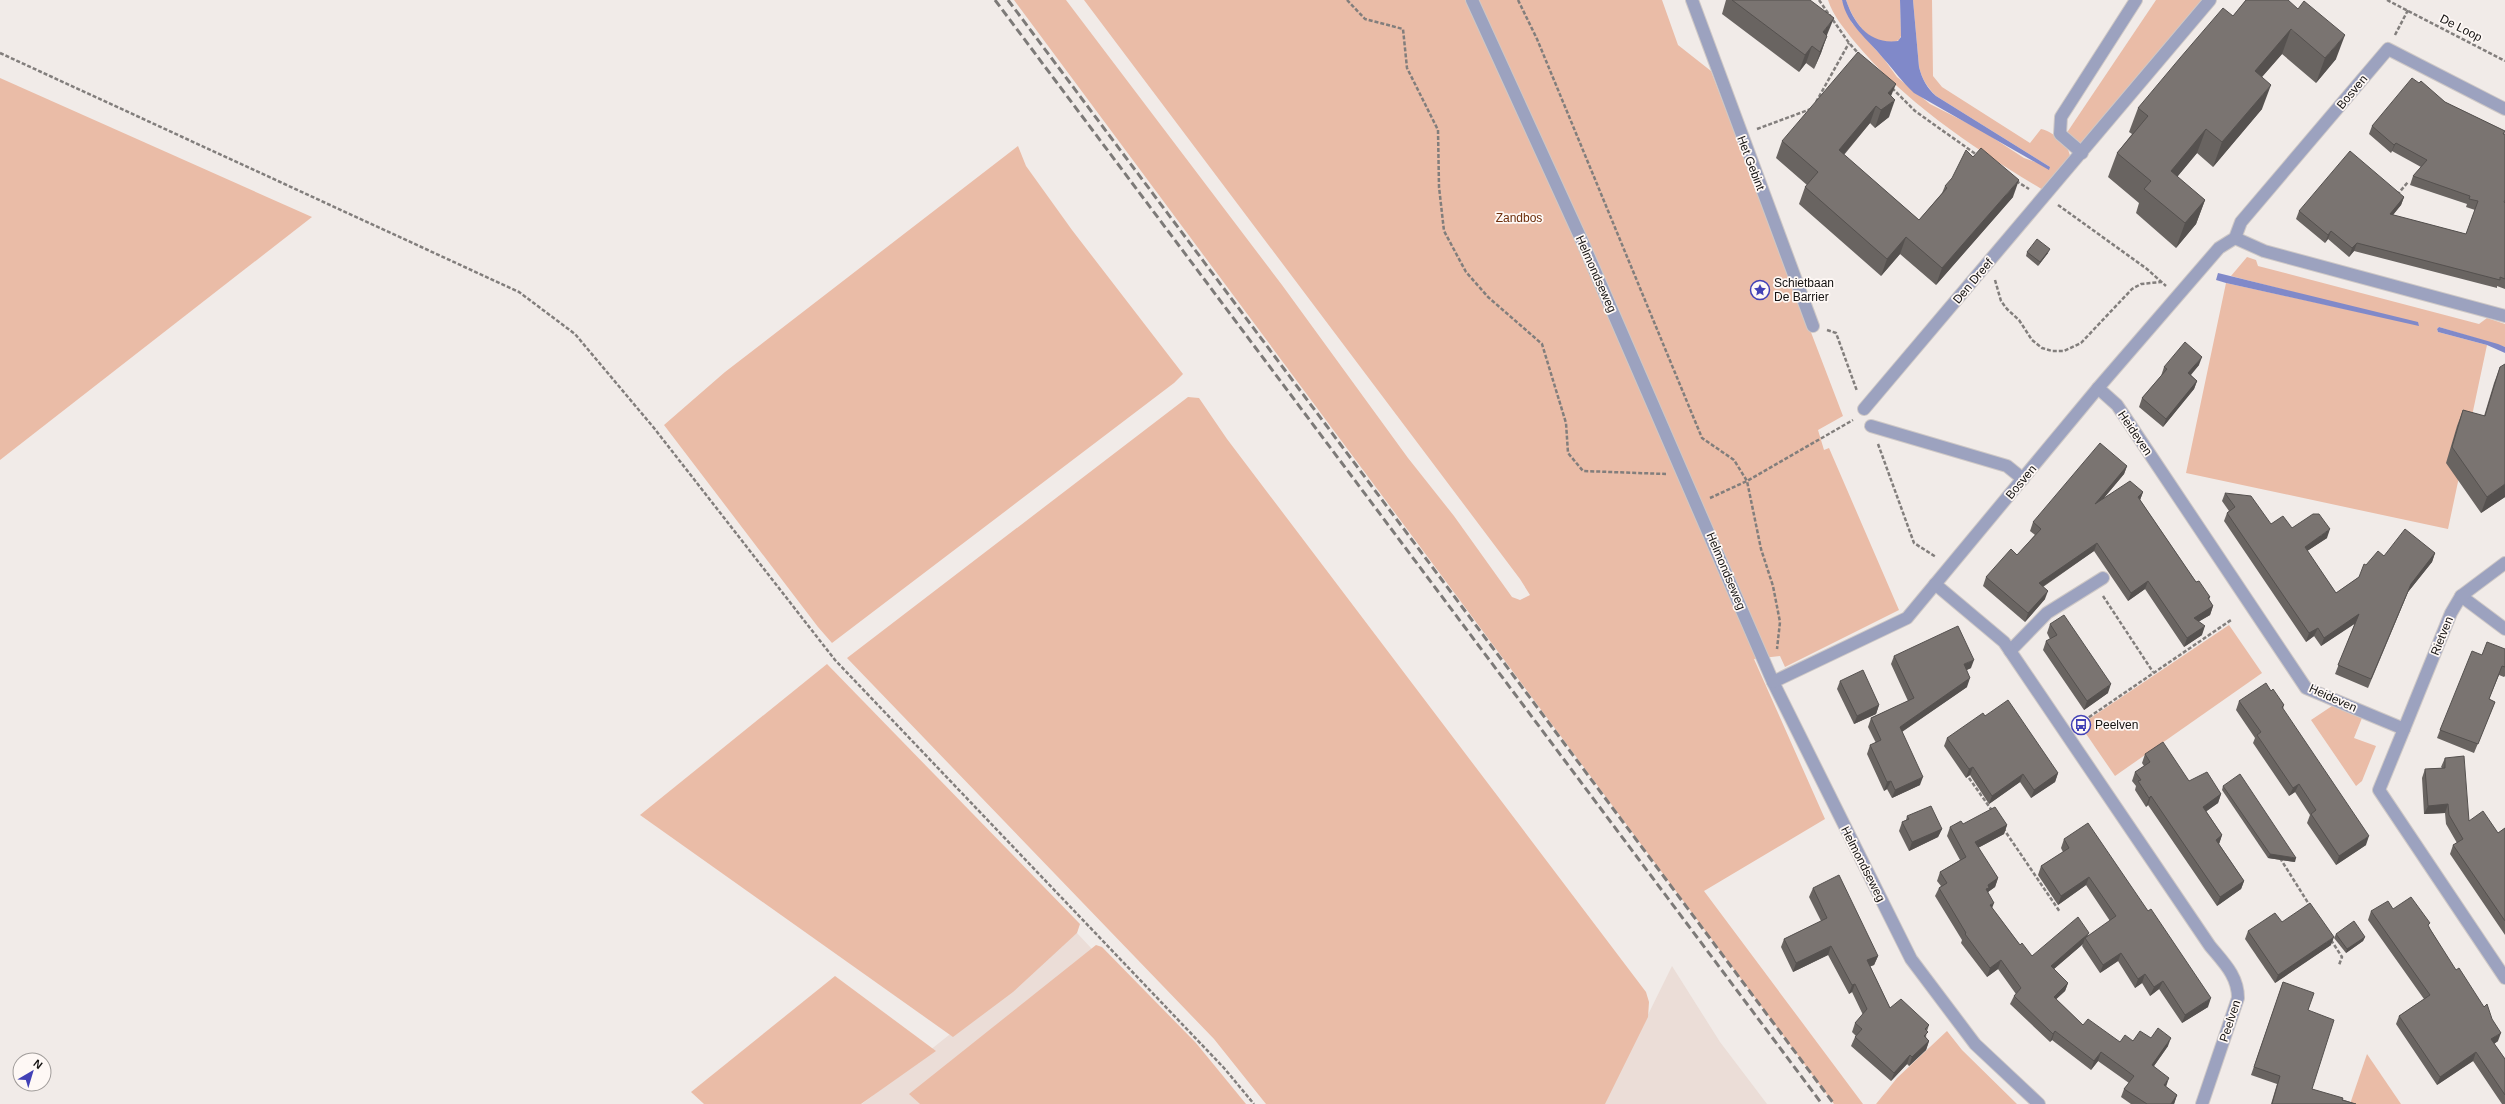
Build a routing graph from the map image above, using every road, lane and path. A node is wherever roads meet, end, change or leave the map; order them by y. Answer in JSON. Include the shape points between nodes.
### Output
{"nodes":[{"id":1,"x":1347,"y":0,"type":"edge"},
{"id":2,"x":1472,"y":0,"type":"edge"},
{"id":3,"x":1518,"y":0,"type":"edge"},
{"id":4,"x":1692,"y":0,"type":"edge"},
{"id":5,"x":1819,"y":0,"type":"edge"},
{"id":6,"x":2136,"y":0,"type":"edge"},
{"id":7,"x":2210,"y":0,"type":"edge"},
{"id":8,"x":2387,"y":0,"type":"edge"},
{"id":9,"x":2408,"y":10,"type":"junction"},
{"id":10,"x":1849,"y":43,"type":"junction"},
{"id":11,"x":2388,"y":50,"type":"junction"},
{"id":12,"x":0,"y":53,"type":"edge"},
{"id":13,"x":1860,"y":54,"type":"edge"},
{"id":14,"x":2505,"y":61,"type":"edge"},
{"id":15,"x":1887,"y":83,"type":"edge"},
{"id":16,"x":2505,"y":109,"type":"edge"},
{"id":17,"x":1741,"y":135,"type":"junction"},
{"id":18,"x":2082,"y":153,"type":"junction"},
{"id":19,"x":1981,"y":158,"type":"edge"},
{"id":20,"x":2012,"y":178,"type":"edge"},
{"id":21,"x":2408,"y":182,"type":"dead end"},
{"id":22,"x":2045,"y":196,"type":"junction"},
{"id":23,"x":2393,"y":200,"type":"edge"},
{"id":24,"x":2236,"y":238,"type":"junction"},
{"id":25,"x":1985,"y":267,"type":"junction"},
{"id":26,"x":2161,"y":281,"type":"junction"},
{"id":27,"x":2177,"y":296,"type":"junction"},
{"id":28,"x":2505,"y":316,"type":"edge"},
{"id":29,"x":1813,"y":326,"type":"dead end"},
{"id":30,"x":2098,"y":388,"type":"junction"},
{"id":31,"x":1864,"y":409,"type":"dead end"},
{"id":32,"x":1849,"y":424,"type":"dead end"},
{"id":33,"x":1871,"y":426,"type":"dead end"},
{"id":34,"x":1686,"y":477,"type":"junction"},
{"id":35,"x":2023,"y":479,"type":"junction"},
{"id":36,"x":1747,"y":481,"type":"junction"},
{"id":37,"x":1697,"y":504,"type":"junction"},
{"id":38,"x":2505,"y":563,"type":"edge"},
{"id":39,"x":2099,"y":581,"type":"joint"},
{"id":40,"x":1935,"y":584,"type":"junction"},
{"id":41,"x":2461,"y":596,"type":"junction"},
{"id":42,"x":2231,"y":620,"type":"dead end"},
{"id":43,"x":2505,"y":629,"type":"edge"},
{"id":44,"x":2010,"y":651,"type":"junction"},
{"id":45,"x":1777,"y":652,"type":"dead end"},
{"id":46,"x":2153,"y":672,"type":"junction"},
{"id":47,"x":1773,"y":682,"type":"junction"},
{"id":48,"x":2404,"y":729,"type":"junction"},
{"id":49,"x":2066,"y":733,"type":"junction"},
{"id":50,"x":1969,"y":778,"type":"edge"},
{"id":51,"x":1994,"y":814,"type":"edge"},
{"id":52,"x":2003,"y":827,"type":"edge"},
{"id":53,"x":2276,"y":853,"type":"edge"},
{"id":54,"x":2313,"y":910,"type":"edge"},
{"id":55,"x":2060,"y":912,"type":"dead end"},
{"id":56,"x":2329,"y":937,"type":"edge"},
{"id":57,"x":2339,"y":965,"type":"dead end"},
{"id":58,"x":2505,"y":978,"type":"edge"},
{"id":59,"x":1254,"y":1104,"type":"edge"},
{"id":60,"x":2039,"y":1104,"type":"edge"},
{"id":61,"x":2202,"y":1104,"type":"edge"}],
"edges":[{"from":1,"to":34,"type":"path","via":[[1365,19],[1403,29],[1407,68],[1438,130],[1439,187],[1444,231],[1466,272],[1488,297],[1542,344],[1566,423],[1568,453],[1583,471],[1630,471]]},
{"from":2,"to":34,"type":"street","name":"Helmondseweg"},
{"from":3,"to":36,"type":"path","via":[[1537,39],[1702,438],[1734,460]]},
{"from":4,"to":17,"type":"street","name":"Het Gebint"},
{"from":5,"to":10,"type":"path"},
{"from":6,"to":18,"type":"street","via":[[2061,117],[2060,134]]},
{"from":7,"to":18,"type":"street","name":"Den Dreef"},
{"from":8,"to":9,"type":"path","name":"De Loop"},
{"from":9,"to":11,"type":"path"},
{"from":9,"to":14,"type":"path","name":"De Loop"},
{"from":10,"to":13,"type":"path"},
{"from":10,"to":17,"type":"path","via":[[1812,109]]},
{"from":11,"to":16,"type":"street"},
{"from":11,"to":24,"type":"street","name":"Bosven","via":[[2241,222]]},
{"from":12,"to":59,"type":"path","via":[[520,292],[575,334],[654,428],[835,660],[1176,1016]]},
{"from":15,"to":19,"type":"path","via":[[1915,111]]},
{"from":17,"to":29,"type":"street","name":"Het Gebint"},
{"from":18,"to":22,"type":"street","name":"Den Dreef"},
{"from":20,"to":22,"type":"path"},
{"from":21,"to":23,"type":"path"},
{"from":22,"to":25,"type":"street","name":"Den Dreef"},
{"from":22,"to":26,"type":"path"},
{"from":24,"to":27,"type":"street","name":"Bosven","via":[[2219,248]]},
{"from":24,"to":28,"type":"street","via":[[2264,251]]},
{"from":25,"to":26,"type":"path","via":[[1994,277],[2006,309],[2019,320],[2032,340],[2042,348],[2052,351],[2064,351],[2081,343],[2132,289],[2141,284]]},
{"from":25,"to":31,"type":"street","name":"Den Dreef"},
{"from":26,"to":27,"type":"path"},
{"from":27,"to":30,"type":"street","name":"Bosven"},
{"from":30,"to":35,"type":"street","name":"Bosven"},
{"from":30,"to":48,"type":"street","name":"Heideven","via":[[2117,405],[2306,688]]},
{"from":32,"to":36,"type":"path"},
{"from":33,"to":35,"type":"street","via":[[2007,466]]},
{"from":34,"to":37,"type":"street","name":"Helmondseweg"},
{"from":35,"to":40,"type":"street","name":"Bosven"},
{"from":36,"to":37,"type":"path"},
{"from":36,"to":45,"type":"path","via":[[1761,549],[1774,586],[1780,622]]},
{"from":37,"to":47,"type":"street","name":"Helmondseweg"},
{"from":38,"to":41,"type":"street","name":"Rietven"},
{"from":39,"to":44,"type":"street","via":[[2047,613]]},
{"from":39,"to":46,"type":"path"},
{"from":40,"to":44,"type":"street","name":"Peelven","via":[[2004,642]]},
{"from":40,"to":47,"type":"street","name":"Bosven","via":[[1907,618]]},
{"from":41,"to":43,"type":"street"},
{"from":41,"to":48,"type":"street","name":"Rietven","via":[[2451,613]]},
{"from":42,"to":46,"type":"path"},
{"from":44,"to":49,"type":"street","name":"Peelven"},
{"from":46,"to":49,"type":"path"},
{"from":47,"to":60,"type":"street","name":"Helmondseweg","via":[[1911,959],[1976,1044]]},
{"from":48,"to":58,"type":"street","via":[[2379,790]]},
{"from":49,"to":61,"type":"street","name":"Peelven","via":[[2210,946],[2233,974],[2238,987],[2238,998]]},
{"from":50,"to":51,"type":"path"},
{"from":52,"to":55,"type":"path"},
{"from":53,"to":54,"type":"path"},
{"from":56,"to":57,"type":"path","via":[[2342,957]]}]}
